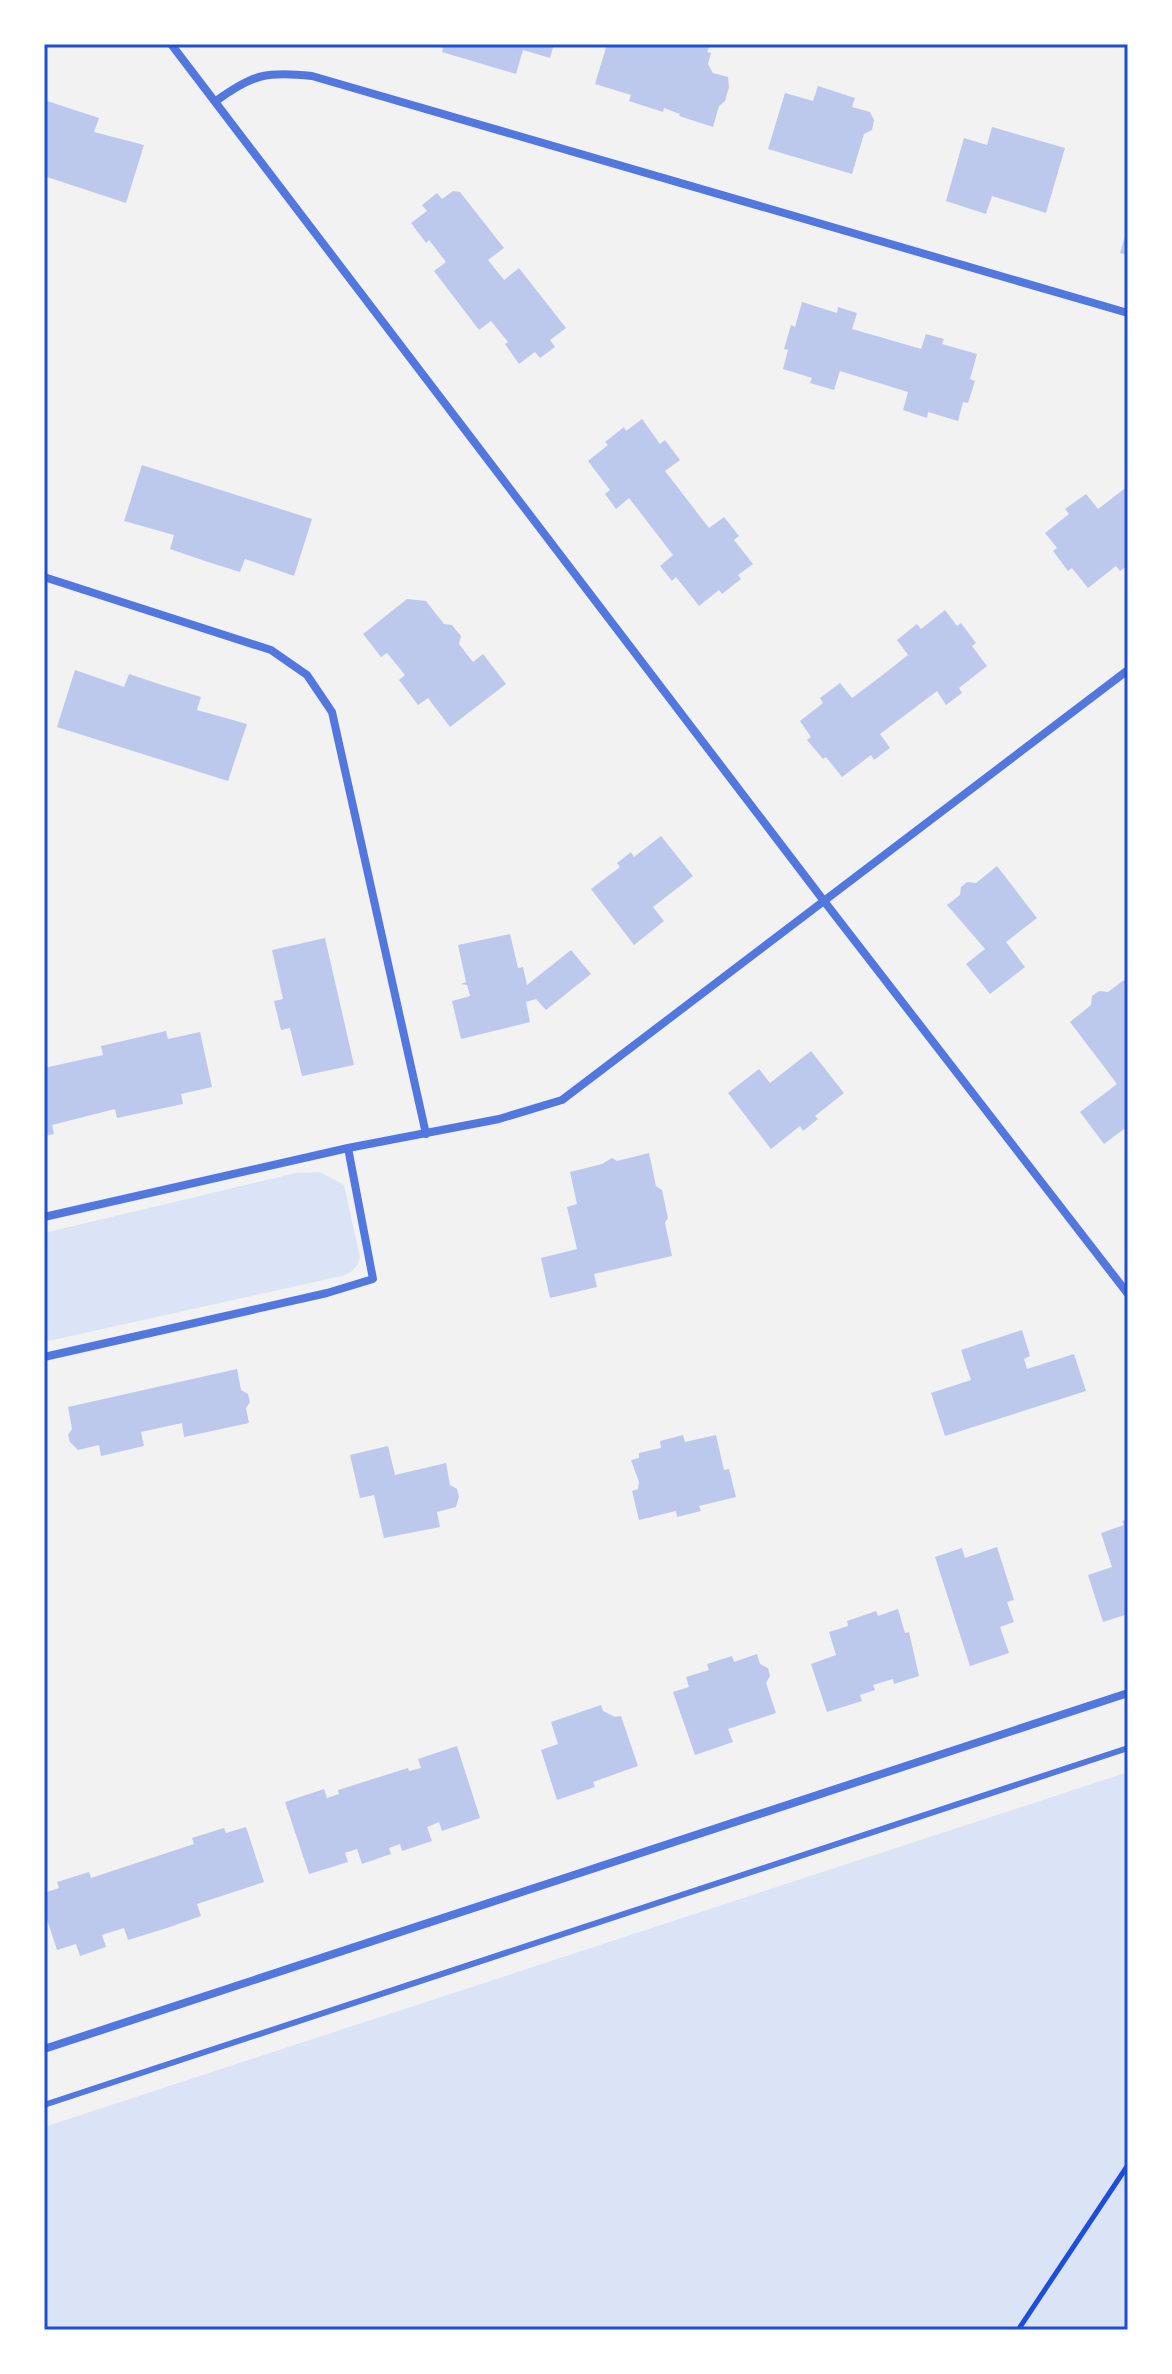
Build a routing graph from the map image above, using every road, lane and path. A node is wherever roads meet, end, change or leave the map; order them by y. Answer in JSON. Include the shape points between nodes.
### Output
{"nodes":[{"id":1,"x":171,"y":44,"type":"edge"},
{"id":2,"x":216,"y":101,"type":"junction"},
{"id":3,"x":1128,"y":313,"type":"edge"},
{"id":4,"x":44,"y":577,"type":"edge"},
{"id":5,"x":1128,"y":670,"type":"edge"},
{"id":6,"x":824,"y":901,"type":"junction"},
{"id":7,"x":426,"y":1134,"type":"junction"},
{"id":8,"x":348,"y":1148,"type":"junction"},
{"id":9,"x":44,"y":1217,"type":"edge"},
{"id":10,"x":1128,"y":1294,"type":"edge"},
{"id":11,"x":44,"y":1357,"type":"edge"},
{"id":12,"x":1128,"y":1693,"type":"edge"},
{"id":13,"x":1128,"y":1748,"type":"edge"},
{"id":14,"x":44,"y":2049,"type":"edge"},
{"id":15,"x":44,"y":2105,"type":"edge"},
{"id":16,"x":1128,"y":2165,"type":"edge"},
{"id":17,"x":1018,"y":2330,"type":"edge"}],
"edges":[{"from":1,"to":2,"type":"street"},
{"from":2,"to":3,"type":"street","via":[[260,76],[312,76]]},
{"from":2,"to":6,"type":"street"},
{"from":4,"to":7,"type":"street","via":[[271,650],[307,675],[321,694],[332,712]]},
{"from":5,"to":6,"type":"street"},
{"from":6,"to":7,"type":"street","via":[[562,1100]]},
{"from":6,"to":10,"type":"street"},
{"from":7,"to":8,"type":"street"},
{"from":8,"to":9,"type":"street"},
{"from":8,"to":11,"type":"street","via":[[373,1279]]},
{"from":12,"to":14,"type":"street"},
{"from":13,"to":15,"type":"lane"},
{"from":16,"to":17,"type":"path"}]}
